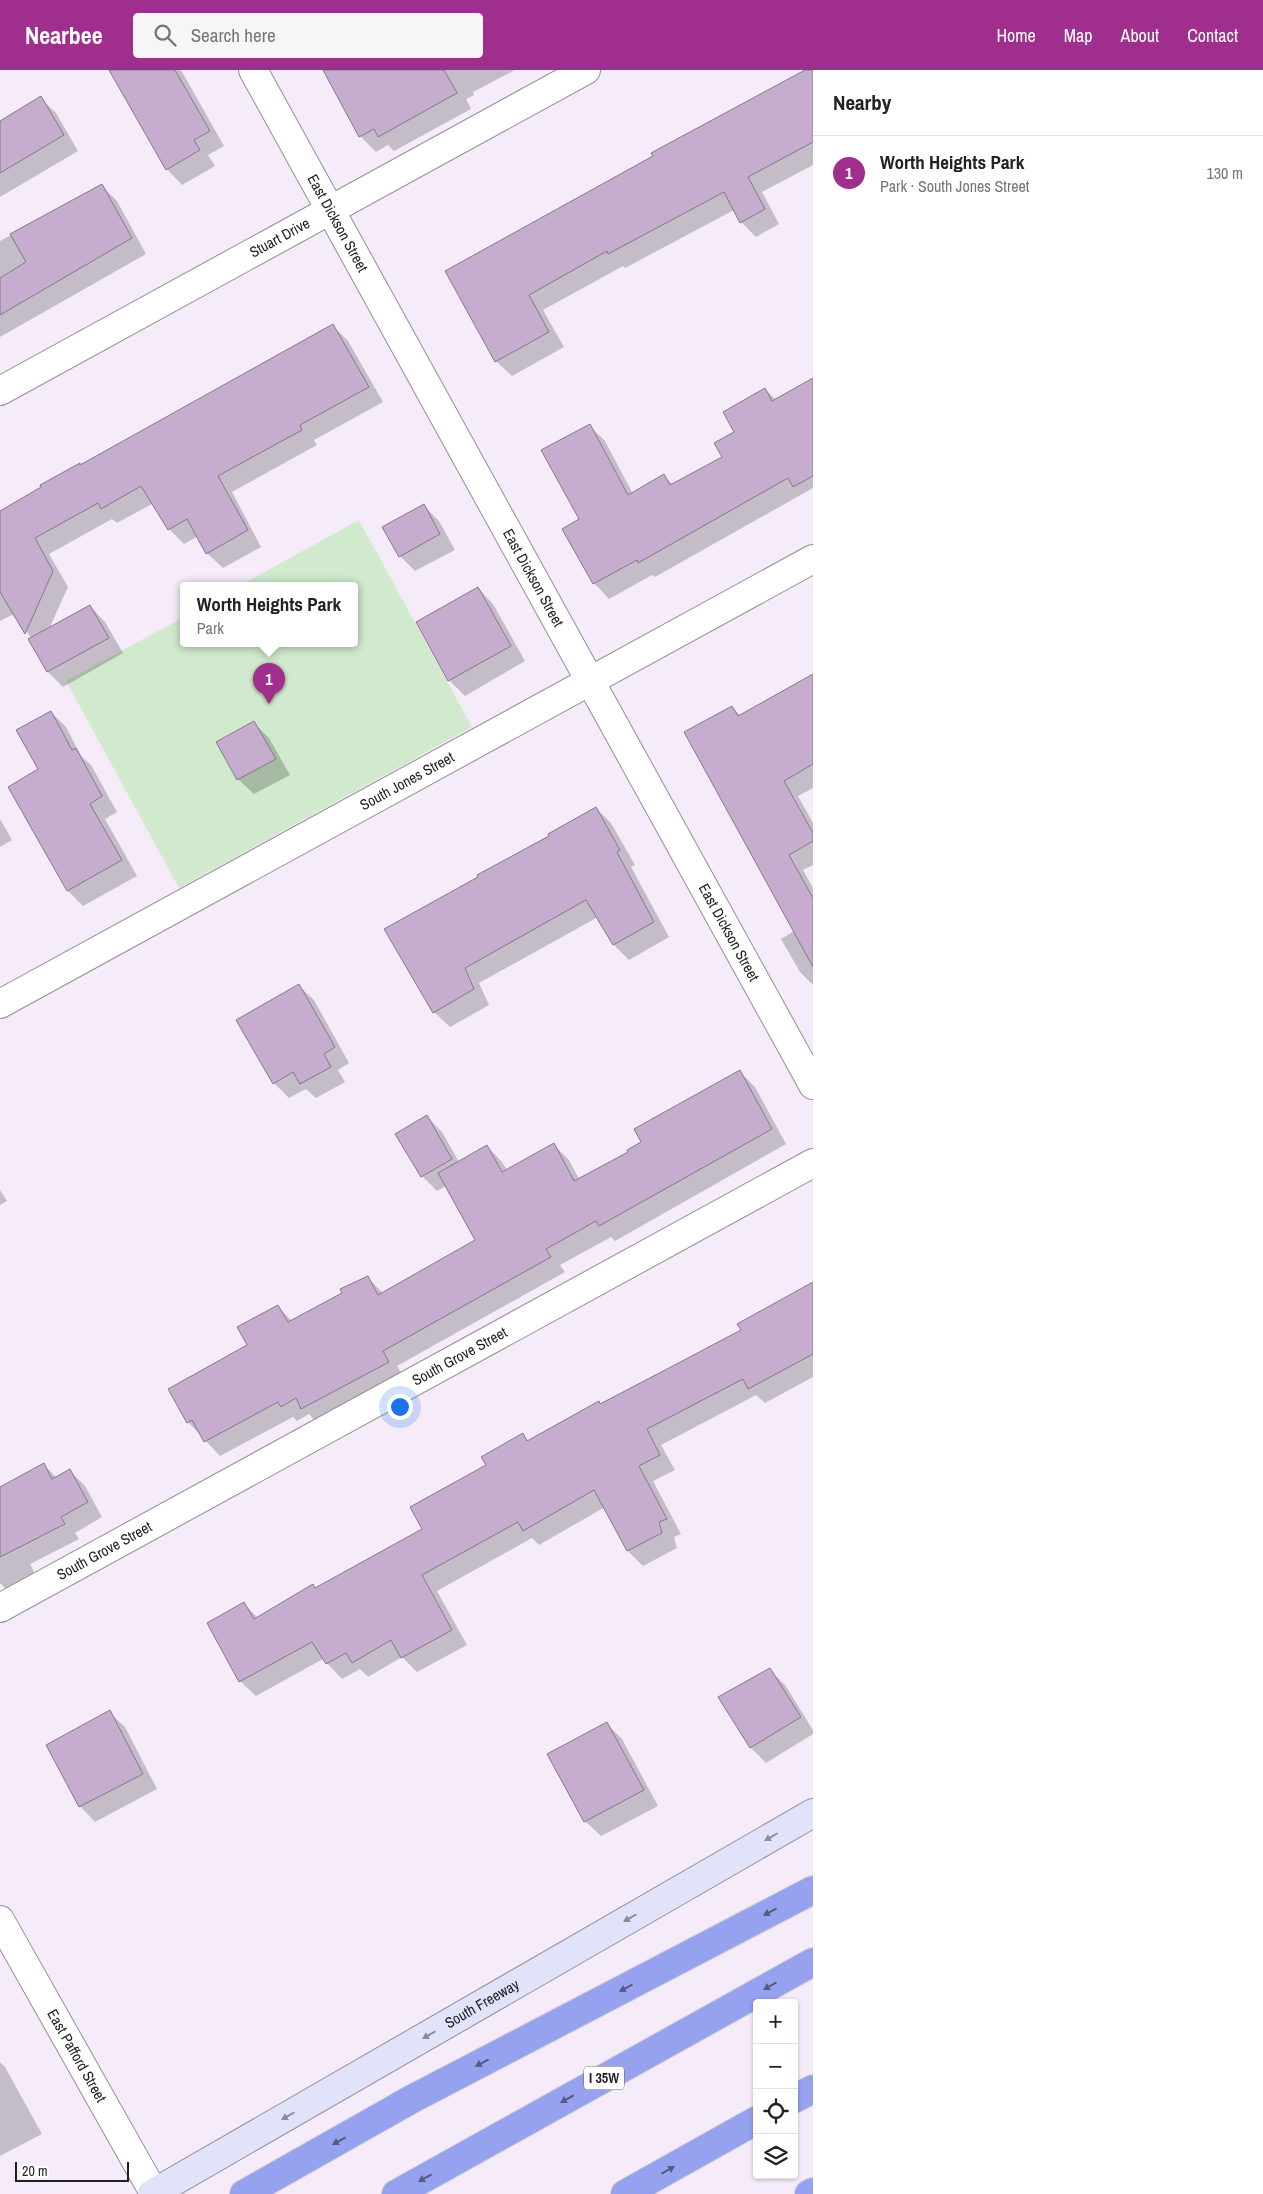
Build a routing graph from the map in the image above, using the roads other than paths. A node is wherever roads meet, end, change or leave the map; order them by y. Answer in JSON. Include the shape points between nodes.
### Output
{"nodes":[{"id":1,"x":253,"y":70,"type":"edge"},
{"id":2,"x":586,"y":70,"type":"edge"},
{"id":3,"x":330,"y":210,"type":"junction"},
{"id":4,"x":0,"y":391,"type":"edge"},
{"id":5,"x":813,"y":559,"type":"edge"},
{"id":6,"x":590,"y":682,"type":"junction"},
{"id":7,"x":0,"y":1004,"type":"edge"},
{"id":8,"x":813,"y":1085,"type":"edge"},
{"id":9,"x":813,"y":1162,"type":"edge"},
{"id":10,"x":0,"y":1608,"type":"edge"},
{"id":11,"x":813,"y":1813,"type":"edge"},
{"id":12,"x":813,"y":1890,"type":"edge"},
{"id":13,"x":0,"y":1920,"type":"edge"},
{"id":14,"x":813,"y":1962,"type":"edge"},
{"id":15,"x":813,"y":2089,"type":"edge"},
{"id":16,"x":798,"y":2097,"type":"edge"},
{"id":17,"x":753,"y":2122,"type":"edge"},
{"id":18,"x":813,"y":2192,"type":"edge"},
{"id":19,"x":153,"y":2193,"type":"edge"},
{"id":20,"x":244,"y":2194,"type":"edge"},
{"id":21,"x":396,"y":2194,"type":"edge"},
{"id":22,"x":625,"y":2194,"type":"edge"},
{"id":23,"x":809,"y":2194,"type":"edge"}],
"edges":[{"from":1,"to":3,"type":"street","name":"East Dickson Street"},
{"from":2,"to":3,"type":"street","name":"Stuart Drive"},
{"from":3,"to":4,"type":"street","name":"Stuart Drive"},
{"from":3,"to":6,"type":"street","name":"East Dickson Street"},
{"from":5,"to":6,"type":"street","name":"South Jones Street"},
{"from":6,"to":7,"type":"street","name":"South Jones Street"},
{"from":6,"to":8,"type":"street","name":"East Dickson Street"},
{"from":9,"to":10,"type":"street","name":"South Grove Street"},
{"from":11,"to":19,"type":"main road","name":"South Freeway","one_way":true},
{"from":12,"to":20,"type":"highway","one_way":true,"via":[[412,2100]]},
{"from":13,"to":19,"type":"street","name":"East Pafford Street"},
{"from":14,"to":21,"type":"highway","number":"I 35W","one_way":true},
{"from":15,"to":16,"type":"highway"},
{"from":22,"to":17,"type":"highway","one_way":true},
{"from":18,"to":23,"type":"highway"}]}
